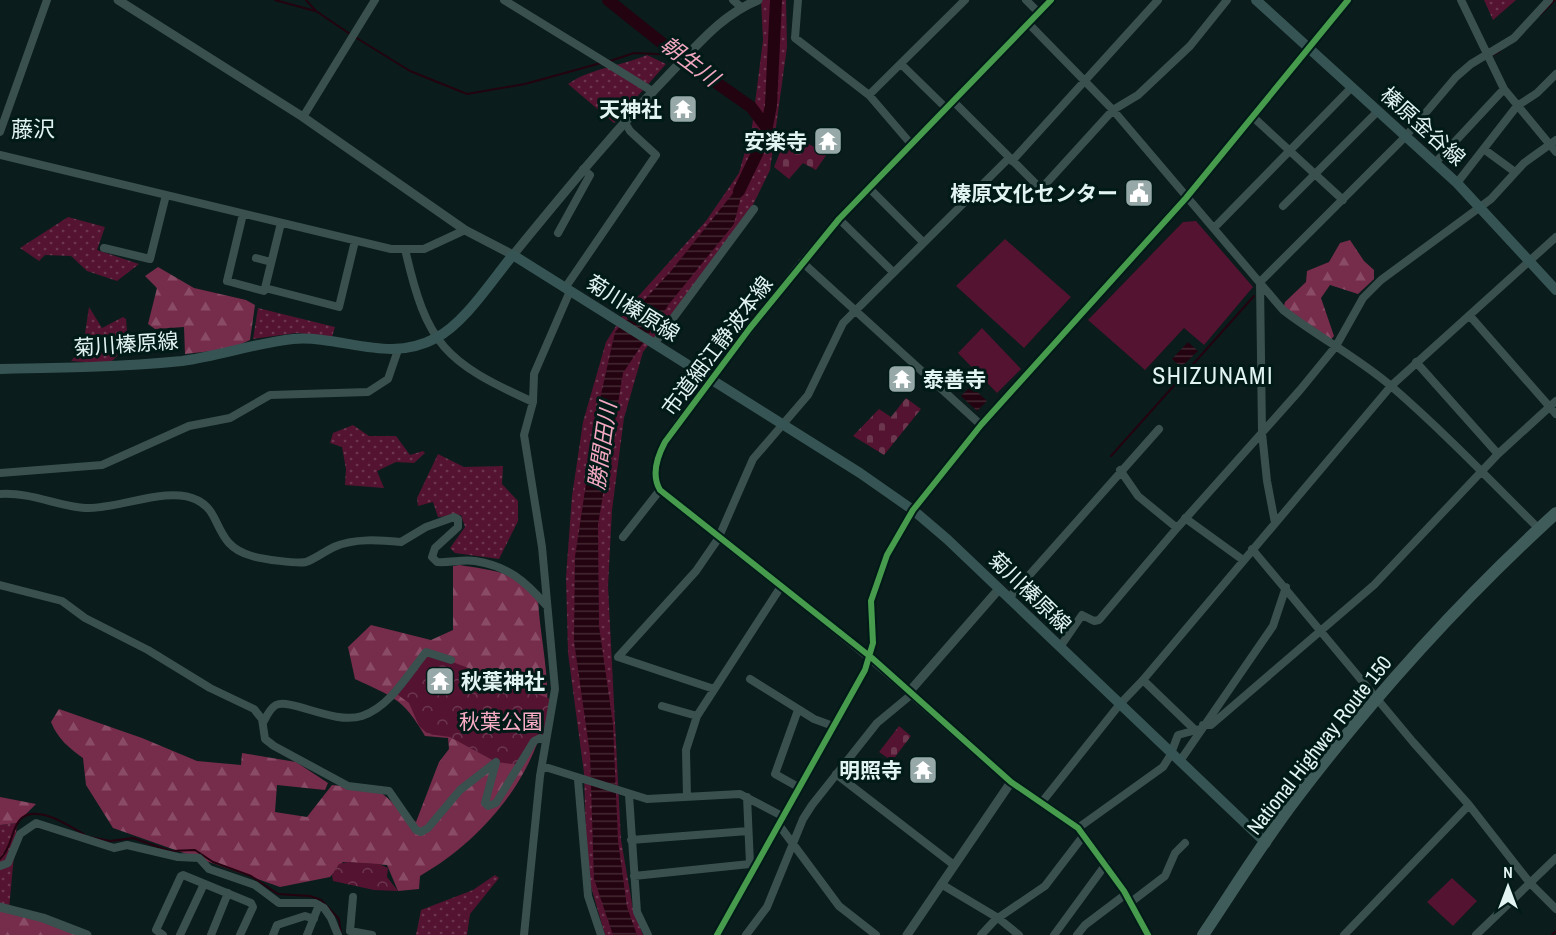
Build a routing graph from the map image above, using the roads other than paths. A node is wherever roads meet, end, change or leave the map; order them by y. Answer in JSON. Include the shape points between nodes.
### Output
{"nodes":[{"id":1,"x":47,"y":0,"type":"edge"},
{"id":2,"x":118,"y":0,"type":"edge"},
{"id":3,"x":375,"y":0,"type":"edge"},
{"id":4,"x":504,"y":0,"type":"edge"},
{"id":5,"x":733,"y":0,"type":"edge"},
{"id":6,"x":758,"y":0,"type":"edge"},
{"id":7,"x":798,"y":0,"type":"edge"},
{"id":8,"x":965,"y":0,"type":"edge"},
{"id":9,"x":1026,"y":0,"type":"edge"},
{"id":10,"x":1051,"y":0,"type":"edge"},
{"id":11,"x":1158,"y":0,"type":"edge"},
{"id":12,"x":1227,"y":0,"type":"edge"},
{"id":13,"x":1256,"y":0,"type":"edge"},
{"id":14,"x":1348,"y":0,"type":"edge"},
{"id":15,"x":1461,"y":0,"type":"edge"},
{"id":16,"x":1549,"y":0,"type":"edge"},
{"id":17,"x":744,"y":6,"type":"junction"},
{"id":18,"x":1038,"y":12,"type":"junction"},
{"id":19,"x":1028,"y":22,"type":"junction"},
{"id":20,"x":1309,"y":49,"type":"junction"},
{"id":21,"x":1487,"y":54,"type":"junction"},
{"id":22,"x":901,"y":64,"type":"junction"},
{"id":23,"x":1556,"y":74,"type":"edge"},
{"id":24,"x":1087,"y":81,"type":"junction"},
{"id":25,"x":1351,"y":88,"type":"junction"},
{"id":26,"x":1504,"y":88,"type":"junction"},
{"id":27,"x":652,"y":91,"type":"junction"},
{"id":28,"x":868,"y":95,"type":"junction"},
{"id":29,"x":953,"y":101,"type":"junction"},
{"id":30,"x":1517,"y":106,"type":"junction"},
{"id":31,"x":946,"y":108,"type":"junction"},
{"id":32,"x":1113,"y":110,"type":"junction"},
{"id":33,"x":1377,"y":112,"type":"junction"},
{"id":34,"x":303,"y":117,"type":"junction"},
{"id":35,"x":1253,"y":117,"type":"junction"},
{"id":36,"x":624,"y":121,"type":"junction"},
{"id":37,"x":0,"y":132,"type":"edge"},
{"id":38,"x":1406,"y":136,"type":"junction"},
{"id":39,"x":911,"y":144,"type":"junction"},
{"id":40,"x":1554,"y":145,"type":"edge"},
{"id":41,"x":1485,"y":150,"type":"junction"},
{"id":42,"x":1291,"y":152,"type":"junction"},
{"id":43,"x":0,"y":155,"type":"edge"},
{"id":44,"x":1011,"y":159,"type":"junction"},
{"id":45,"x":1435,"y":163,"type":"junction"},
{"id":46,"x":583,"y":169,"type":"junction"},
{"id":47,"x":1515,"y":172,"type":"junction"},
{"id":48,"x":1315,"y":174,"type":"junction"},
{"id":49,"x":1457,"y":183,"type":"junction"},
{"id":50,"x":869,"y":188,"type":"junction"},
{"id":51,"x":166,"y":195,"type":"junction"},
{"id":52,"x":1186,"y":198,"type":"junction"},
{"id":53,"x":1343,"y":200,"type":"junction"},
{"id":54,"x":1283,"y":206,"type":"dead end"},
{"id":55,"x":1481,"y":207,"type":"junction"},
{"id":56,"x":754,"y":209,"type":"dead end"},
{"id":57,"x":243,"y":214,"type":"junction"},
{"id":58,"x":839,"y":219,"type":"junction"},
{"id":59,"x":281,"y":223,"type":"junction"},
{"id":60,"x":1214,"y":228,"type":"junction"},
{"id":61,"x":465,"y":230,"type":"junction"},
{"id":62,"x":558,"y":233,"type":"dead end"},
{"id":63,"x":1556,"y":237,"type":"edge"},
{"id":64,"x":355,"y":241,"type":"junction"},
{"id":65,"x":923,"y":243,"type":"junction"},
{"id":66,"x":104,"y":248,"type":"dead end"},
{"id":67,"x":405,"y":249,"type":"junction"},
{"id":68,"x":513,"y":255,"type":"junction"},
{"id":69,"x":256,"y":258,"type":"dead end"},
{"id":70,"x":271,"y":262,"type":"junction"},
{"id":71,"x":802,"y":262,"type":"junction"},
{"id":72,"x":1529,"y":262,"type":"junction"},
{"id":73,"x":892,"y":272,"type":"junction"},
{"id":74,"x":1260,"y":282,"type":"junction"},
{"id":75,"x":265,"y":288,"type":"junction"},
{"id":76,"x":568,"y":290,"type":"junction"},
{"id":77,"x":1556,"y":290,"type":"edge"},
{"id":78,"x":854,"y":310,"type":"junction"},
{"id":79,"x":1470,"y":316,"type":"junction"},
{"id":80,"x":437,"y":338,"type":"junction"},
{"id":81,"x":654,"y":344,"type":"junction"},
{"id":82,"x":1336,"y":346,"type":"junction"},
{"id":83,"x":398,"y":350,"type":"junction"},
{"id":84,"x":1416,"y":362,"type":"junction"},
{"id":85,"x":0,"y":369,"type":"edge"},
{"id":86,"x":711,"y":380,"type":"junction"},
{"id":87,"x":1391,"y":386,"type":"junction"},
{"id":88,"x":533,"y":402,"type":"junction"},
{"id":89,"x":1553,"y":404,"type":"edge"},
{"id":90,"x":1556,"y":414,"type":"edge"},
{"id":91,"x":781,"y":425,"type":"junction"},
{"id":92,"x":981,"y":425,"type":"junction"},
{"id":93,"x":1159,"y":429,"type":"dead end"},
{"id":94,"x":1262,"y":433,"type":"junction"},
{"id":95,"x":1498,"y":454,"type":"junction"},
{"id":96,"x":1120,"y":471,"type":"junction"},
{"id":97,"x":1482,"y":472,"type":"junction"},
{"id":98,"x":0,"y":473,"type":"edge"},
{"id":99,"x":660,"y":490,"type":"junction"},
{"id":100,"x":0,"y":494,"type":"edge"},
{"id":101,"x":913,"y":510,"type":"junction"},
{"id":102,"x":1556,"y":513,"type":"edge"},
{"id":103,"x":1185,"y":518,"type":"junction"},
{"id":104,"x":1275,"y":524,"type":"junction"},
{"id":105,"x":1177,"y":528,"type":"junction"},
{"id":106,"x":1539,"y":529,"type":"junction"},
{"id":107,"x":623,"y":537,"type":"dead end"},
{"id":108,"x":718,"y":538,"type":"junction"},
{"id":109,"x":1252,"y":549,"type":"junction"},
{"id":110,"x":1243,"y":560,"type":"junction"},
{"id":111,"x":0,"y":585,"type":"edge"},
{"id":112,"x":1286,"y":587,"type":"junction"},
{"id":113,"x":780,"y":588,"type":"junction"},
{"id":114,"x":999,"y":589,"type":"junction"},
{"id":115,"x":1009,"y":597,"type":"junction"},
{"id":116,"x":546,"y":605,"type":"junction"},
{"id":117,"x":1322,"y":632,"type":"junction"},
{"id":118,"x":1060,"y":647,"type":"junction"},
{"id":119,"x":870,"y":657,"type":"junction"},
{"id":120,"x":451,"y":660,"type":"dead end"},
{"id":121,"x":750,"y":679,"type":"dead end"},
{"id":122,"x":1143,"y":680,"type":"junction"},
{"id":123,"x":714,"y":689,"type":"junction"},
{"id":124,"x":911,"y":693,"type":"junction"},
{"id":125,"x":1376,"y":698,"type":"junction"},
{"id":126,"x":1119,"y":704,"type":"junction"},
{"id":127,"x":662,"y":706,"type":"dead end"},
{"id":128,"x":798,"y":710,"type":"junction"},
{"id":129,"x":697,"y":716,"type":"junction"},
{"id":130,"x":262,"y":723,"type":"junction"},
{"id":131,"x":832,"y":726,"type":"junction"},
{"id":132,"x":1199,"y":728,"type":"junction"},
{"id":133,"x":546,"y":740,"type":"junction"},
{"id":134,"x":1175,"y":757,"type":"junction"},
{"id":135,"x":542,"y":766,"type":"junction"},
{"id":136,"x":836,"y":774,"type":"junction"},
{"id":137,"x":578,"y":780,"type":"junction"},
{"id":138,"x":1011,"y":782,"type":"junction"},
{"id":139,"x":800,"y":788,"type":"junction"},
{"id":140,"x":627,"y":794,"type":"junction"},
{"id":141,"x":687,"y":797,"type":"junction"},
{"id":142,"x":747,"y":797,"type":"junction"},
{"id":143,"x":1042,"y":802,"type":"junction"},
{"id":144,"x":1469,"y":805,"type":"junction"},
{"id":145,"x":784,"y":817,"type":"junction"},
{"id":146,"x":779,"y":825,"type":"junction"},
{"id":147,"x":748,"y":831,"type":"junction"},
{"id":148,"x":1081,"y":831,"type":"junction"},
{"id":149,"x":631,"y":840,"type":"junction"},
{"id":150,"x":1185,"y":843,"type":"dead end"},
{"id":151,"x":1266,"y":843,"type":"junction"},
{"id":152,"x":793,"y":844,"type":"junction"},
{"id":153,"x":1556,"y":858,"type":"edge"},
{"id":154,"x":1106,"y":864,"type":"junction"},
{"id":155,"x":753,"y":865,"type":"junction"},
{"id":156,"x":954,"y":865,"type":"junction"},
{"id":157,"x":0,"y":866,"type":"edge"},
{"id":158,"x":634,"y":876,"type":"junction"},
{"id":159,"x":1530,"y":883,"type":"junction"},
{"id":160,"x":204,"y":884,"type":"junction"},
{"id":161,"x":941,"y":884,"type":"junction"},
{"id":162,"x":228,"y":893,"type":"junction"},
{"id":163,"x":353,"y":897,"type":"dead end"},
{"id":164,"x":1128,"y":898,"type":"junction"},
{"id":165,"x":319,"y":905,"type":"junction"},
{"id":166,"x":0,"y":907,"type":"edge"},
{"id":167,"x":1556,"y":909,"type":"edge"},
{"id":168,"x":998,"y":918,"type":"junction"},
{"id":169,"x":314,"y":919,"type":"junction"},
{"id":170,"x":87,"y":935,"type":"edge"},
{"id":171,"x":163,"y":935,"type":"edge"},
{"id":172,"x":180,"y":935,"type":"edge"},
{"id":173,"x":210,"y":935,"type":"edge"},
{"id":174,"x":240,"y":935,"type":"edge"},
{"id":175,"x":273,"y":935,"type":"edge"},
{"id":176,"x":307,"y":935,"type":"edge"},
{"id":177,"x":338,"y":935,"type":"edge"},
{"id":178,"x":372,"y":935,"type":"edge"},
{"id":179,"x":524,"y":935,"type":"edge"},
{"id":180,"x":601,"y":935,"type":"edge"},
{"id":181,"x":648,"y":935,"type":"edge"},
{"id":182,"x":717,"y":935,"type":"edge"},
{"id":183,"x":746,"y":935,"type":"edge"},
{"id":184,"x":876,"y":935,"type":"edge"},
{"id":185,"x":907,"y":935,"type":"edge"},
{"id":186,"x":981,"y":935,"type":"edge"},
{"id":187,"x":1019,"y":935,"type":"edge"},
{"id":188,"x":1054,"y":935,"type":"edge"},
{"id":189,"x":1077,"y":935,"type":"edge"},
{"id":190,"x":1148,"y":935,"type":"edge"},
{"id":191,"x":1203,"y":935,"type":"edge"},
{"id":192,"x":1344,"y":935,"type":"edge"},
{"id":193,"x":1476,"y":935,"type":"edge"}],
"edges":[{"from":1,"to":37,"type":"street"},
{"from":2,"to":34,"type":"street"},
{"from":3,"to":34,"type":"street"},
{"from":4,"to":27,"type":"street"},
{"from":5,"to":17,"type":"street"},
{"from":6,"to":17,"type":"street"},
{"from":7,"to":28,"type":"street","via":[[795,38]]},
{"from":8,"to":22,"type":"street"},
{"from":9,"to":18,"type":"street"},
{"from":10,"to":18,"type":"street","name":"市道細江静波本線"},
{"from":11,"to":24,"type":"street"},
{"from":12,"to":32,"type":"street","via":[[1190,46],[1138,95]]},
{"from":13,"to":20,"type":"main road","name":"榛原金谷線"},
{"from":14,"to":20,"type":"street"},
{"from":15,"to":21,"type":"street"},
{"from":16,"to":21,"type":"street","via":[[1514,38]]},
{"from":17,"to":27,"type":"street","via":[[723,20]]},
{"from":18,"to":19,"type":"street","name":"市道細江静波本線"},
{"from":19,"to":24,"type":"street"},
{"from":19,"to":29,"type":"street","name":"市道細江静波本線"},
{"from":20,"to":25,"type":"main road","name":"榛原金谷線"},
{"from":20,"to":35,"type":"street"},
{"from":21,"to":26,"type":"street"},
{"from":21,"to":38,"type":"street","via":[[1456,77]]},
{"from":22,"to":28,"type":"street"},
{"from":22,"to":31,"type":"street"},
{"from":23,"to":30,"type":"street"},
{"from":24,"to":32,"type":"street"},
{"from":24,"to":44,"type":"street"},
{"from":25,"to":33,"type":"main road","name":"榛原金谷線"},
{"from":25,"to":42,"type":"street"},
{"from":26,"to":30,"type":"street"},
{"from":26,"to":45,"type":"street"},
{"from":27,"to":36,"type":"street"},
{"from":28,"to":39,"type":"street"},
{"from":29,"to":31,"type":"street","name":"市道細江静波本線"},
{"from":29,"to":44,"type":"street"},
{"from":30,"to":40,"type":"street"},
{"from":30,"to":41,"type":"street"},
{"from":31,"to":39,"type":"street","name":"市道細江静波本線"},
{"from":32,"to":44,"type":"street","via":[[1041,189]]},
{"from":32,"to":52,"type":"street"},
{"from":33,"to":38,"type":"main road","name":"榛原金谷線"},
{"from":33,"to":48,"type":"street"},
{"from":34,"to":61,"type":"street"},
{"from":35,"to":42,"type":"street"},
{"from":35,"to":52,"type":"street"},
{"from":36,"to":46,"type":"street"},
{"from":36,"to":76,"type":"street","via":[[656,154]]},
{"from":38,"to":45,"type":"main road","name":"榛原金谷線"},
{"from":38,"to":53,"type":"street"},
{"from":39,"to":50,"type":"street","name":"市道細江静波本線"},
{"from":40,"to":47,"type":"street"},
{"from":41,"to":47,"type":"street"},
{"from":41,"to":49,"type":"street"},
{"from":42,"to":48,"type":"street"},
{"from":42,"to":60,"type":"street"},
{"from":43,"to":51,"type":"street"},
{"from":44,"to":65,"type":"street"},
{"from":45,"to":49,"type":"main road","name":"榛原金谷線"},
{"from":46,"to":62,"type":"street","via":[[590,175]]},
{"from":46,"to":68,"type":"street"},
{"from":47,"to":55,"type":"street"},
{"from":48,"to":53,"type":"street"},
{"from":48,"to":54,"type":"street"},
{"from":49,"to":55,"type":"main road","name":"榛原金谷線"},
{"from":50,"to":58,"type":"street","name":"市道細江静波本線"},
{"from":50,"to":65,"type":"street"},
{"from":51,"to":57,"type":"street"},
{"from":51,"to":66,"type":"street","via":[[150,259]]},
{"from":52,"to":60,"type":"street"},
{"from":52,"to":92,"type":"street"},
{"from":53,"to":74,"type":"street"},
{"from":55,"to":72,"type":"main road","name":"榛原金谷線"},
{"from":55,"to":82,"type":"street","via":[[1381,280],[1351,316]]},
{"from":56,"to":81,"type":"street"},
{"from":57,"to":59,"type":"street"},
{"from":57,"to":75,"type":"street","via":[[227,281],[264,291]]},
{"from":58,"to":71,"type":"street","name":"市道細江静波本線"},
{"from":58,"to":73,"type":"street"},
{"from":59,"to":64,"type":"street"},
{"from":59,"to":70,"type":"street"},
{"from":60,"to":74,"type":"street"},
{"from":61,"to":67,"type":"street","via":[[424,249]]},
{"from":61,"to":68,"type":"street"},
{"from":63,"to":72,"type":"street"},
{"from":64,"to":67,"type":"street"},
{"from":64,"to":75,"type":"street","via":[[339,307]]},
{"from":65,"to":73,"type":"street"},
{"from":67,"to":80,"type":"street","via":[[425,316]]},
{"from":68,"to":76,"type":"main road","name":"菊川榛原線"},
{"from":68,"to":80,"type":"main road","name":"菊川榛原線","via":[[454,325]]},
{"from":69,"to":70,"type":"street"},
{"from":70,"to":75,"type":"street"},
{"from":71,"to":78,"type":"street"},
{"from":71,"to":86,"type":"street","name":"市道細江静波本線"},
{"from":72,"to":77,"type":"main road","name":"榛原金谷線"},
{"from":72,"to":79,"type":"street"},
{"from":73,"to":78,"type":"street"},
{"from":74,"to":82,"type":"street","via":[[1283,310]]},
{"from":74,"to":94,"type":"street"},
{"from":76,"to":81,"type":"main road","name":"菊川榛原線"},
{"from":76,"to":88,"type":"street","via":[[534,374]]},
{"from":78,"to":91,"type":"street","via":[[843,323],[808,395]]},
{"from":78,"to":92,"type":"street"},
{"from":79,"to":84,"type":"street"},
{"from":79,"to":89,"type":"street"},
{"from":80,"to":83,"type":"main road","name":"菊川榛原線"},
{"from":80,"to":88,"type":"street","via":[[444,350],[466,368]]},
{"from":81,"to":86,"type":"main road","name":"菊川榛原線"},
{"from":82,"to":87,"type":"street"},
{"from":82,"to":94,"type":"street"},
{"from":83,"to":85,"type":"main road","name":"菊川榛原線","via":[[291,339],[184,360]]},
{"from":83,"to":98,"type":"street","via":[[388,379],[368,392],[270,395],[230,418],[189,426],[102,465]]},
{"from":84,"to":87,"type":"street"},
{"from":84,"to":95,"type":"street"},
{"from":86,"to":91,"type":"main road","name":"菊川榛原線"},
{"from":86,"to":99,"type":"street","name":"市道細江静波本線","via":[[660,451],[655,479]]},
{"from":87,"to":97,"type":"street"},
{"from":87,"to":104,"type":"street"},
{"from":88,"to":116,"type":"street","via":[[524,435],[542,547]]},
{"from":89,"to":90,"type":"street"},
{"from":89,"to":95,"type":"street"},
{"from":91,"to":101,"type":"main road","name":"菊川榛原線"},
{"from":91,"to":108,"type":"street","via":[[753,459]]},
{"from":92,"to":101,"type":"street"},
{"from":93,"to":96,"type":"street"},
{"from":94,"to":103,"type":"street"},
{"from":94,"to":104,"type":"street"},
{"from":95,"to":97,"type":"street"},
{"from":96,"to":105,"type":"street","via":[[1137,496]]},
{"from":96,"to":115,"type":"street"},
{"from":97,"to":106,"type":"street"},
{"from":97,"to":117,"type":"street","via":[[1374,585]]},
{"from":99,"to":107,"type":"street"},
{"from":99,"to":108,"type":"street"},
{"from":100,"to":116,"type":"street","via":[[26,494],[83,508],[181,496],[195,498],[205,505],[218,530],[237,550],[295,562],[305,562],[351,543],[401,543],[426,527],[454,517],[460,524],[435,548],[432,557],[437,562],[475,561],[513,573]]},
{"from":101,"to":114,"type":"main road","name":"菊川榛原線"},
{"from":101,"to":119,"type":"street","via":[[887,555],[871,601]]},
{"from":102,"to":106,"type":"highway","name":"National Highway Route 150"},
{"from":103,"to":105,"type":"street"},
{"from":103,"to":110,"type":"street"},
{"from":104,"to":109,"type":"street"},
{"from":105,"to":118,"type":"street","via":[[1099,620],[1082,615]]},
{"from":106,"to":125,"type":"highway","name":"National Highway Route 150"},
{"from":108,"to":113,"type":"street"},
{"from":108,"to":123,"type":"street","via":[[696,572],[618,657]]},
{"from":109,"to":110,"type":"street"},
{"from":109,"to":112,"type":"street"},
{"from":110,"to":122,"type":"street"},
{"from":111,"to":130,"type":"street","via":[[62,601],[85,618],[254,710]]},
{"from":112,"to":117,"type":"street"},
{"from":112,"to":132,"type":"street","via":[[1273,626]]},
{"from":113,"to":119,"type":"street"},
{"from":113,"to":123,"type":"street"},
{"from":114,"to":115,"type":"main road","name":"菊川榛原線"},
{"from":114,"to":124,"type":"street"},
{"from":115,"to":118,"type":"main road","name":"菊川榛原線"},
{"from":116,"to":133,"type":"street","via":[[555,689]]},
{"from":117,"to":125,"type":"street"},
{"from":117,"to":132,"type":"street","via":[[1211,725]]},
{"from":118,"to":126,"type":"main road","name":"菊川榛原線"},
{"from":119,"to":124,"type":"street"},
{"from":119,"to":131,"type":"street"},
{"from":120,"to":130,"type":"street","via":[[426,652],[385,701],[361,716],[334,718],[283,704],[271,709]]},
{"from":121,"to":128,"type":"street"},
{"from":122,"to":126,"type":"street"},
{"from":122,"to":132,"type":"street"},
{"from":123,"to":129,"type":"street"},
{"from":124,"to":136,"type":"street","via":[[877,723]]},
{"from":124,"to":138,"type":"street"},
{"from":125,"to":144,"type":"street"},
{"from":125,"to":151,"type":"highway","name":"National Highway Route 150"},
{"from":126,"to":134,"type":"main road","name":"菊川榛原線"},
{"from":126,"to":143,"type":"street"},
{"from":127,"to":129,"type":"street"},
{"from":128,"to":131,"type":"street"},
{"from":128,"to":139,"type":"street","via":[[775,774]]},
{"from":129,"to":141,"type":"street","via":[[686,750]]},
{"from":130,"to":133,"type":"street","via":[[265,739],[348,786],[389,791],[421,832],[460,790],[496,762],[485,803],[496,803],[534,741]]},
{"from":131,"to":139,"type":"street"},
{"from":132,"to":134,"type":"street"},
{"from":132,"to":134,"type":"street","via":[[1178,735]]},
{"from":133,"to":135,"type":"street"},
{"from":134,"to":148,"type":"street"},
{"from":134,"to":151,"type":"main road","name":"菊川榛原線"},
{"from":135,"to":137,"type":"street"},
{"from":135,"to":179,"type":"street"},
{"from":136,"to":152,"type":"street","via":[[802,819]]},
{"from":136,"to":156,"type":"street"},
{"from":137,"to":140,"type":"street"},
{"from":137,"to":180,"type":"street","via":[[588,896]]},
{"from":138,"to":143,"type":"street"},
{"from":138,"to":156,"type":"street"},
{"from":139,"to":145,"type":"street"},
{"from":140,"to":141,"type":"street","via":[[647,799]]},
{"from":140,"to":149,"type":"street"},
{"from":141,"to":142,"type":"street"},
{"from":142,"to":145,"type":"street"},
{"from":142,"to":147,"type":"street"},
{"from":143,"to":148,"type":"street"},
{"from":144,"to":159,"type":"street"},
{"from":144,"to":192,"type":"street"},
{"from":145,"to":146,"type":"street"},
{"from":146,"to":152,"type":"street"},
{"from":146,"to":155,"type":"street"},
{"from":147,"to":149,"type":"street"},
{"from":147,"to":155,"type":"street"},
{"from":148,"to":154,"type":"street"},
{"from":148,"to":168,"type":"street","via":[[1045,886]]},
{"from":149,"to":158,"type":"street"},
{"from":150,"to":164,"type":"street","via":[[1165,876]]},
{"from":151,"to":191,"type":"highway","name":"National Highway Route 150"},
{"from":152,"to":183,"type":"street","via":[[767,907]]},
{"from":152,"to":184,"type":"street","via":[[839,906]]},
{"from":153,"to":159,"type":"street"},
{"from":154,"to":164,"type":"street"},
{"from":154,"to":188,"type":"street"},
{"from":155,"to":158,"type":"street"},
{"from":155,"to":182,"type":"street"},
{"from":156,"to":161,"type":"street"},
{"from":157,"to":165,"type":"street","via":[[8,863],[20,834],[36,824],[114,848],[127,845],[199,858],[209,869],[255,885],[279,903],[304,901]]},
{"from":158,"to":181,"type":"street","via":[[637,912]]},
{"from":159,"to":167,"type":"street"},
{"from":159,"to":193,"type":"street"},
{"from":160,"to":162,"type":"street"},
{"from":160,"to":171,"type":"street","via":[[181,876],[156,930]]},
{"from":160,"to":172,"type":"street"},
{"from":161,"to":168,"type":"street"},
{"from":161,"to":185,"type":"street"},
{"from":162,"to":173,"type":"street"},
{"from":162,"to":174,"type":"street","via":[[251,903],[253,908]]},
{"from":163,"to":178,"type":"street","via":[[350,931]]},
{"from":164,"to":189,"type":"street","via":[[1084,925]]},
{"from":164,"to":190,"type":"street"},
{"from":165,"to":169,"type":"street"},
{"from":165,"to":177,"type":"street","via":[[331,918]]},
{"from":166,"to":170,"type":"street"},
{"from":168,"to":186,"type":"street"},
{"from":168,"to":187,"type":"street"},
{"from":169,"to":175,"type":"street","via":[[305,916],[277,925]]},
{"from":169,"to":176,"type":"street"}]}
